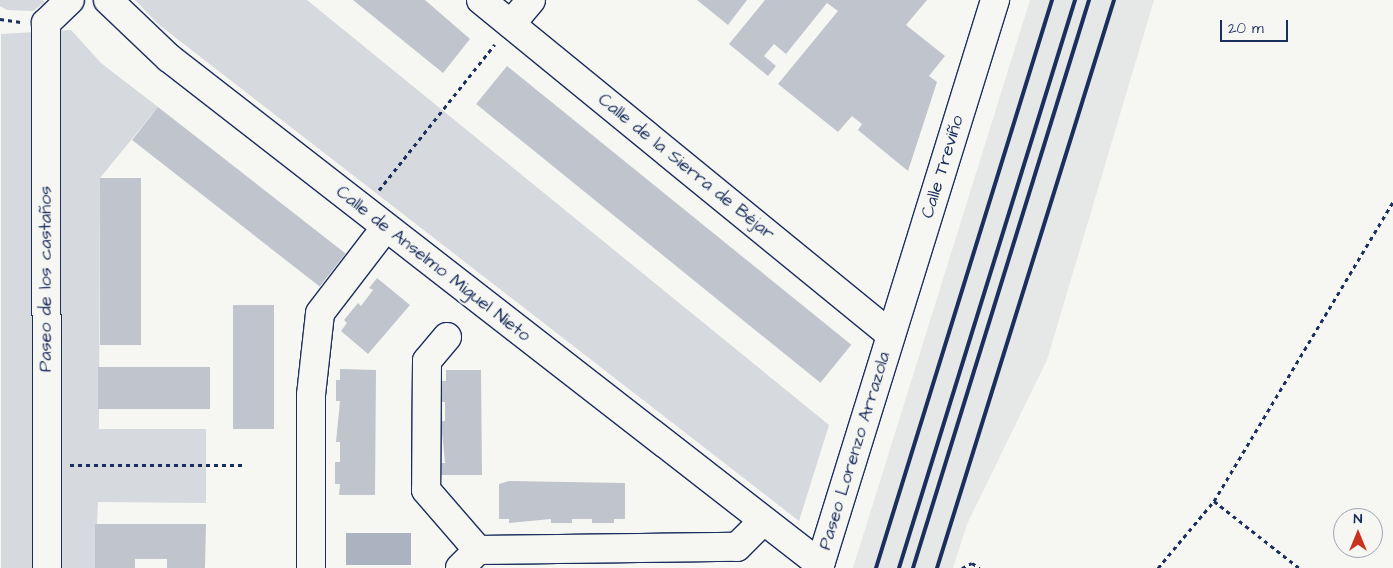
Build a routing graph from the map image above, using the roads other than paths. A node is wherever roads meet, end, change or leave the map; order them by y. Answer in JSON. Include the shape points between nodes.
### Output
{"nodes":[{"id":1,"x":70,"y":0,"type":"edge"},
{"id":2,"x":108,"y":0,"type":"edge"},
{"id":3,"x":481,"y":0,"type":"edge"},
{"id":4,"x":531,"y":0,"type":"edge"},
{"id":5,"x":995,"y":0,"type":"edge"},
{"id":6,"x":511,"y":24,"type":"junction"},
{"id":7,"x":386,"y":227,"type":"junction"},
{"id":8,"x":891,"y":335,"type":"junction"},
{"id":9,"x":447,"y":337,"type":"dead end"},
{"id":10,"x":763,"y":520,"type":"junction"},
{"id":11,"x":469,"y":559,"type":"edge"},
{"id":12,"x":820,"y":566,"type":"edge"},
{"id":13,"x":47,"y":568,"type":"edge"},
{"id":14,"x":311,"y":568,"type":"edge"}],
"edges":[{"from":1,"to":13,"type":"street","name":"Paseo de los castaños","via":[[46,23]]},
{"from":2,"to":7,"type":"street","name":"Calle de Anselmo Miguel Nieto","via":[[169,58]]},
{"from":3,"to":6,"type":"street","name":"Calle de la Sierra de Béjar"},
{"from":4,"to":6,"type":"street"},
{"from":5,"to":8,"type":"street","name":"Calle Treviño"},
{"from":6,"to":8,"type":"street","name":"Calle de la Sierra de Béjar"},
{"from":7,"to":10,"type":"street","name":"Calle de Anselmo Miguel Nieto"},
{"from":7,"to":14,"type":"street","via":[[320,313],[311,395]]},
{"from":8,"to":12,"type":"street","name":"Paseo Lorenzo Arrazola"},
{"from":9,"to":11,"type":"street","via":[[427,362],[426,490]]},
{"from":10,"to":11,"type":"street","via":[[737,547]]},
{"from":10,"to":12,"type":"street","name":"Calle de Anselmo Miguel Nieto"}]}
